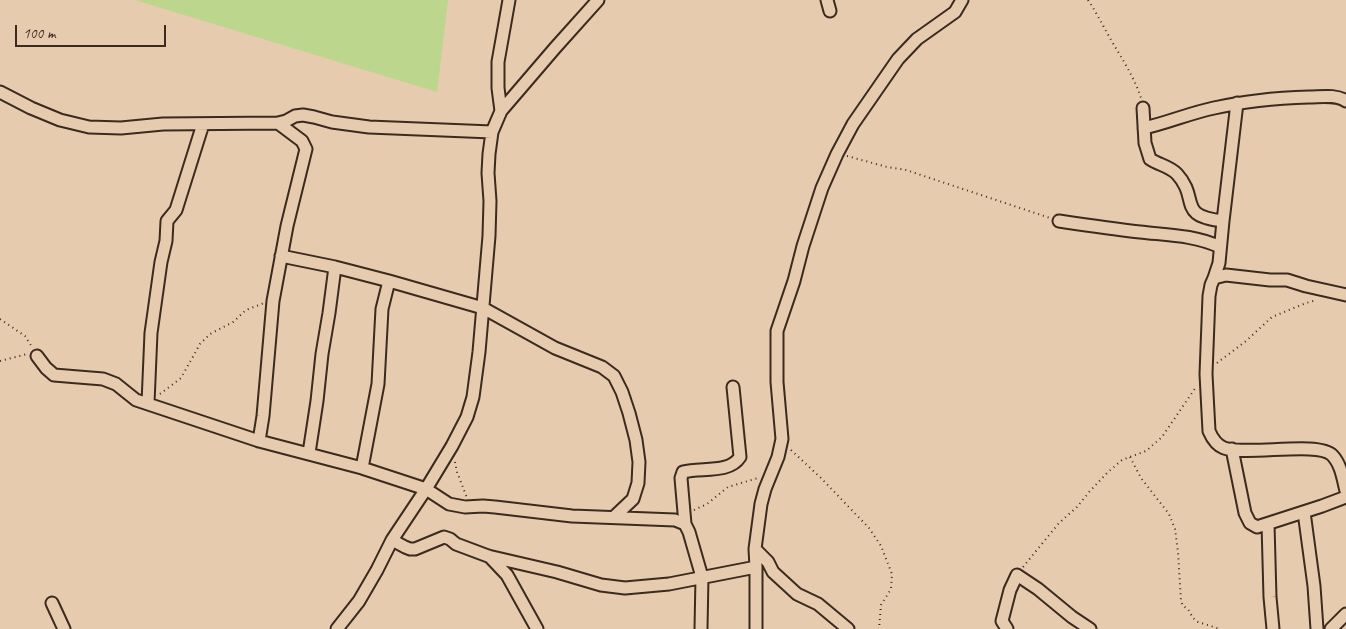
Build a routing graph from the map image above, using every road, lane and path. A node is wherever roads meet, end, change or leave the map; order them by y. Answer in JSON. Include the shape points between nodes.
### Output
{"nodes":[{"id":1,"x":509,"y":0,"type":"edge"},
{"id":2,"x":598,"y":0,"type":"edge"},
{"id":3,"x":962,"y":0,"type":"edge"},
{"id":4,"x":1088,"y":0,"type":"edge"},
{"id":5,"x":0,"y":92,"type":"edge"},
{"id":6,"x":1346,"y":101,"type":"edge"},
{"id":7,"x":1237,"y":103,"type":"junction"},
{"id":8,"x":1143,"y":108,"type":"joint"},
{"id":9,"x":501,"y":112,"type":"junction"},
{"id":10,"x":278,"y":123,"type":"junction"},
{"id":11,"x":203,"y":124,"type":"junction"},
{"id":12,"x":1144,"y":128,"type":"junction"},
{"id":13,"x":492,"y":132,"type":"junction"},
{"id":14,"x":837,"y":154,"type":"junction"},
{"id":15,"x":1058,"y":221,"type":"joint"},
{"id":16,"x":1223,"y":221,"type":"junction"},
{"id":17,"x":1220,"y":247,"type":"junction"},
{"id":18,"x":281,"y":256,"type":"junction"},
{"id":19,"x":334,"y":267,"type":"junction"},
{"id":20,"x":1214,"y":278,"type":"junction"},
{"id":21,"x":389,"y":281,"type":"junction"},
{"id":22,"x":1332,"y":293,"type":"junction"},
{"id":23,"x":1346,"y":295,"type":"edge"},
{"id":24,"x":273,"y":301,"type":"junction"},
{"id":25,"x":483,"y":308,"type":"junction"},
{"id":26,"x":0,"y":319,"type":"edge"},
{"id":27,"x":37,"y":356,"type":"junction"},
{"id":28,"x":0,"y":361,"type":"edge"},
{"id":29,"x":1206,"y":374,"type":"junction"},
{"id":30,"x":733,"y":387,"type":"dead end"},
{"id":31,"x":148,"y":403,"type":"junction"},
{"id":32,"x":782,"y":438,"type":"junction"},
{"id":33,"x":260,"y":441,"type":"junction"},
{"id":34,"x":452,"y":446,"type":"junction"},
{"id":35,"x":1232,"y":449,"type":"junction"},
{"id":36,"x":309,"y":453,"type":"junction"},
{"id":37,"x":1130,"y":457,"type":"junction"},
{"id":38,"x":362,"y":468,"type":"junction"},
{"id":39,"x":771,"y":472,"type":"junction"},
{"id":40,"x":426,"y":489,"type":"junction"},
{"id":41,"x":1346,"y":491,"type":"edge"},
{"id":42,"x":1346,"y":497,"type":"edge"},
{"id":43,"x":471,"y":507,"type":"junction"},
{"id":44,"x":684,"y":511,"type":"junction"},
{"id":45,"x":1304,"y":512,"type":"junction"},
{"id":46,"x":614,"y":517,"type":"junction"},
{"id":47,"x":685,"y":524,"type":"junction"},
{"id":48,"x":1268,"y":524,"type":"junction"},
{"id":49,"x":392,"y":540,"type":"junction"},
{"id":50,"x":755,"y":549,"type":"junction"},
{"id":51,"x":488,"y":556,"type":"junction"},
{"id":52,"x":756,"y":567,"type":"junction"},
{"id":53,"x":1017,"y":575,"type":"junction"},
{"id":54,"x":702,"y":578,"type":"junction"},
{"id":55,"x":52,"y":602,"type":"dead end"},
{"id":56,"x":1346,"y":614,"type":"edge"},
{"id":57,"x":64,"y":629,"type":"edge"},
{"id":58,"x":337,"y":629,"type":"edge"},
{"id":59,"x":537,"y":629,"type":"edge"},
{"id":60,"x":701,"y":629,"type":"edge"},
{"id":61,"x":756,"y":629,"type":"edge"},
{"id":62,"x":848,"y":629,"type":"edge"},
{"id":63,"x":879,"y":629,"type":"edge"},
{"id":64,"x":1007,"y":629,"type":"edge"},
{"id":65,"x":1090,"y":629,"type":"edge"},
{"id":66,"x":1220,"y":629,"type":"edge"},
{"id":67,"x":1273,"y":629,"type":"edge"},
{"id":68,"x":1317,"y":629,"type":"edge"},
{"id":69,"x":1331,"y":629,"type":"edge"}],
"edges":[{"from":1,"to":9,"type":"street","via":[[498,62]]},
{"from":2,"to":9,"type":"street"},
{"from":3,"to":14,"type":"street","via":[[954,12],[917,39],[898,59],[853,124]]},
{"from":4,"to":8,"type":"path","via":[[1134,80]]},
{"from":5,"to":11,"type":"street","via":[[60,120],[89,127]]},
{"from":6,"to":7,"type":"street","via":[[1326,97]]},
{"from":7,"to":12,"type":"street"},
{"from":7,"to":16,"type":"street"},
{"from":8,"to":12,"type":"street"},
{"from":9,"to":13,"type":"street"},
{"from":10,"to":11,"type":"street"},
{"from":10,"to":13,"type":"street","via":[[303,115],[369,127]]},
{"from":10,"to":18,"type":"street","via":[[306,149]]},
{"from":11,"to":31,"type":"street","via":[[176,210],[167,221],[152,333]]},
{"from":12,"to":16,"type":"street","via":[[1150,160],[1176,172],[1193,211],[1208,219]]},
{"from":13,"to":25,"type":"street"},
{"from":14,"to":15,"type":"path","via":[[906,170]]},
{"from":14,"to":32,"type":"street","via":[[822,188],[778,331],[777,382]]},
{"from":15,"to":17,"type":"street","via":[[1197,239]]},
{"from":16,"to":17,"type":"street"},
{"from":17,"to":20,"type":"street"},
{"from":18,"to":19,"type":"street"},
{"from":18,"to":24,"type":"street"},
{"from":19,"to":21,"type":"street"},
{"from":19,"to":36,"type":"street"},
{"from":20,"to":22,"type":"street","via":[[1226,275],[1287,280]]},
{"from":20,"to":29,"type":"street","via":[[1209,296]]},
{"from":21,"to":25,"type":"street"},
{"from":21,"to":38,"type":"street","via":[[382,310],[378,384]]},
{"from":22,"to":23,"type":"street"},
{"from":22,"to":29,"type":"path","via":[[1272,317]]},
{"from":24,"to":31,"type":"path","via":[[246,310],[233,322],[210,334],[200,344],[181,378]]},
{"from":24,"to":33,"type":"street"},
{"from":25,"to":34,"type":"street","via":[[473,396],[467,417]]},
{"from":25,"to":46,"type":"street","via":[[614,376],[629,413],[639,462],[634,499]]},
{"from":26,"to":27,"type":"path","via":[[25,336]]},
{"from":27,"to":28,"type":"path","via":[[27,354]]},
{"from":27,"to":31,"type":"street","via":[[54,375],[103,379],[116,384],[136,400]]},
{"from":29,"to":35,"type":"street","via":[[1209,431],[1218,445]]},
{"from":29,"to":37,"type":"path","via":[[1162,437],[1146,450]]},
{"from":30,"to":44,"type":"street","via":[[740,457],[731,465],[683,472]]},
{"from":31,"to":33,"type":"street"},
{"from":32,"to":39,"type":"street"},
{"from":32,"to":63,"type":"path","via":[[868,528],[881,546],[892,574],[891,589],[881,605]]},
{"from":33,"to":36,"type":"street"},
{"from":34,"to":40,"type":"street"},
{"from":34,"to":43,"type":"path","via":[[457,472]]},
{"from":35,"to":41,"type":"street","via":[[1324,450],[1331,453],[1336,461]]},
{"from":35,"to":48,"type":"street","via":[[1250,523],[1257,527]]},
{"from":36,"to":38,"type":"street"},
{"from":37,"to":53,"type":"path","via":[[1122,460],[1059,523]]},
{"from":37,"to":66,"type":"path","via":[[1141,478],[1169,514],[1175,529],[1183,606],[1198,622]]},
{"from":38,"to":40,"type":"street"},
{"from":39,"to":44,"type":"path","via":[[728,487],[707,504]]},
{"from":39,"to":50,"type":"street","via":[[761,504]]},
{"from":40,"to":43,"type":"street","via":[[449,504]]},
{"from":40,"to":49,"type":"street"},
{"from":42,"to":45,"type":"street"},
{"from":43,"to":46,"type":"street","via":[[495,506],[572,516]]},
{"from":44,"to":47,"type":"street"},
{"from":45,"to":48,"type":"street"},
{"from":45,"to":68,"type":"street"},
{"from":46,"to":47,"type":"street","via":[[675,520]]},
{"from":47,"to":54,"type":"street"},
{"from":48,"to":67,"type":"street"},
{"from":49,"to":51,"type":"street","via":[[415,549],[444,538]]},
{"from":49,"to":58,"type":"street","via":[[359,601]]},
{"from":50,"to":52,"type":"street"},
{"from":50,"to":62,"type":"street","via":[[773,572],[797,594],[818,604]]},
{"from":51,"to":54,"type":"street","via":[[601,585],[625,588]]},
{"from":51,"to":59,"type":"street","via":[[508,575]]},
{"from":52,"to":54,"type":"street"},
{"from":52,"to":61,"type":"street"},
{"from":53,"to":64,"type":"street","via":[[1002,621]]},
{"from":53,"to":65,"type":"street"},
{"from":54,"to":60,"type":"street"},
{"from":55,"to":57,"type":"street"},
{"from":56,"to":69,"type":"street"}]}
